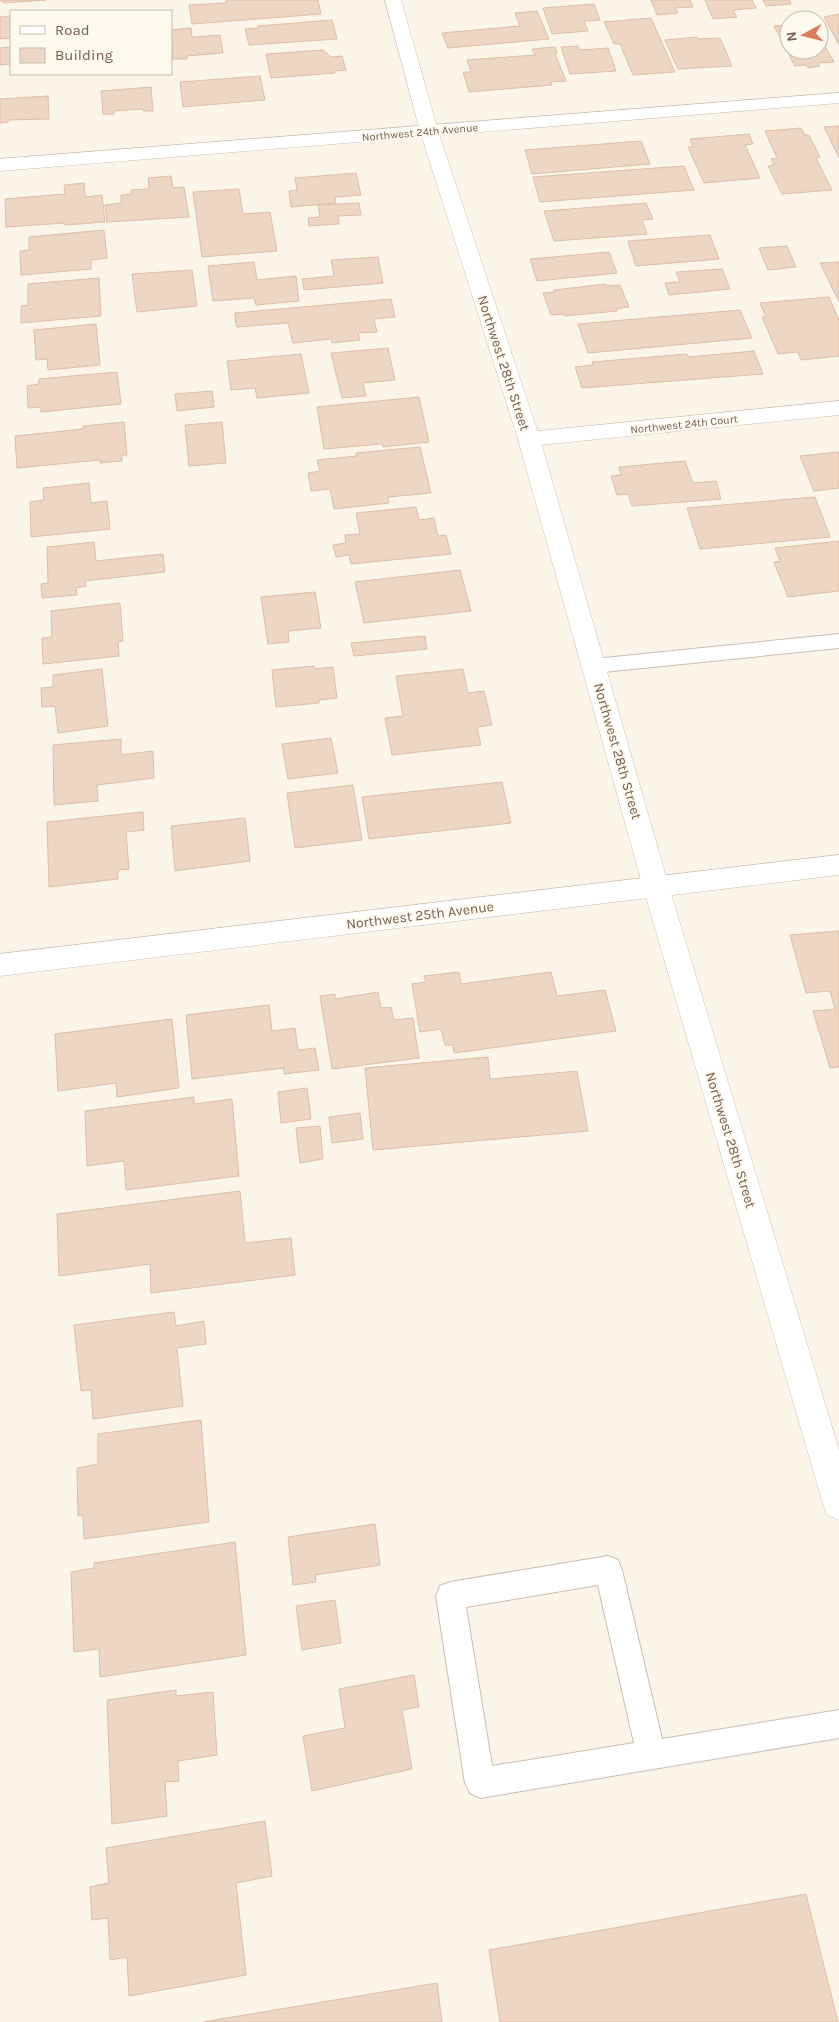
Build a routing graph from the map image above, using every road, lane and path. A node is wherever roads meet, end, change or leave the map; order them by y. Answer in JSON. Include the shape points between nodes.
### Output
{"nodes":[{"id":1,"x":392,"y":0,"type":"edge"},
{"id":2,"x":839,"y":98,"type":"edge"},
{"id":3,"x":429,"y":131,"type":"junction"},
{"id":4,"x":0,"y":165,"type":"edge"},
{"id":5,"x":839,"y":408,"type":"edge"},
{"id":6,"x":529,"y":440,"type":"junction"},
{"id":7,"x":839,"y":641,"type":"edge"},
{"id":8,"x":594,"y":666,"type":"junction"},
{"id":9,"x":839,"y":864,"type":"edge"},
{"id":10,"x":656,"y":887,"type":"junction"},
{"id":11,"x":0,"y":965,"type":"edge"},
{"id":12,"x":839,"y":1504,"type":"edge"},
{"id":13,"x":839,"y":1724,"type":"edge"},
{"id":14,"x":651,"y":1754,"type":"junction"}],
"edges":[{"from":1,"to":3,"type":"street","name":"Northwest 28th Street"},
{"from":2,"to":3,"type":"street","name":"Northwest 24th Avenue"},
{"from":3,"to":4,"type":"street","name":"Northwest 24th Avenue"},
{"from":3,"to":6,"type":"street","name":"Northwest 28th Street"},
{"from":5,"to":6,"type":"street","name":"Northwest 24th Court"},
{"from":6,"to":8,"type":"street","name":"Northwest 28th Street"},
{"from":7,"to":8,"type":"lane"},
{"from":8,"to":10,"type":"street","name":"Northwest 28th Street"},
{"from":9,"to":10,"type":"street","name":"Northwest 25th Avenue"},
{"from":10,"to":11,"type":"street","name":"Northwest 25th Avenue"},
{"from":10,"to":12,"type":"street","name":"Northwest 28th Street"},
{"from":13,"to":14,"type":"lane"},
{"from":14,"to":14,"type":"lane","via":[[480,1783],[450,1596],[608,1570]]}]}
